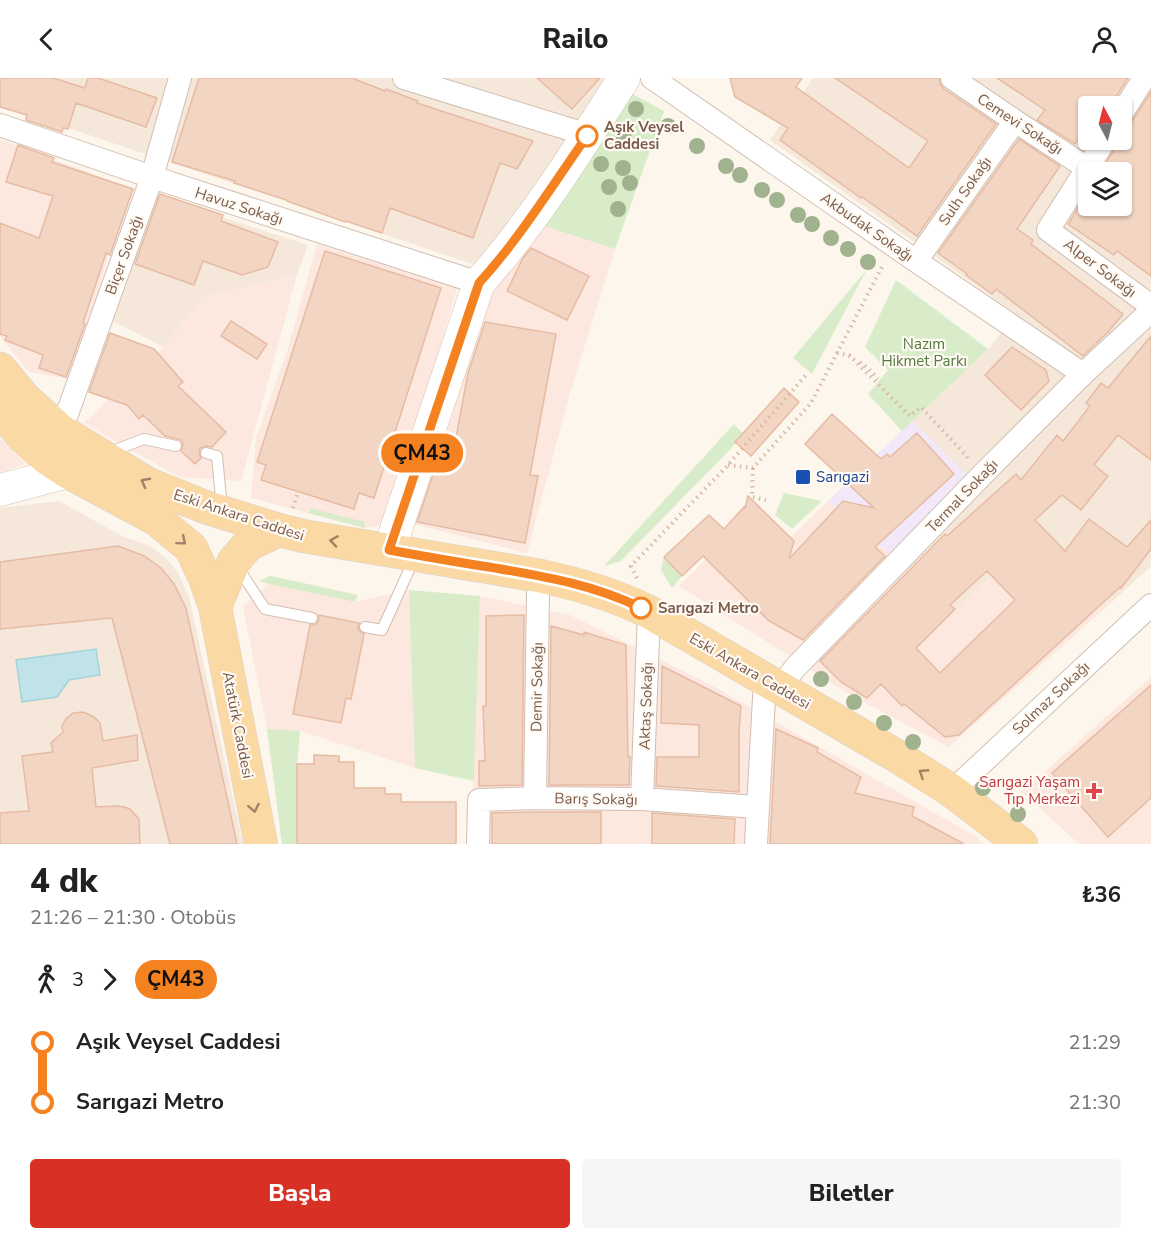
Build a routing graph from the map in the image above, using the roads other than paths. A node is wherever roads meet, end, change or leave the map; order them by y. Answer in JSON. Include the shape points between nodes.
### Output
{"nodes":[{"id":1,"x":180,"y":78,"type":"edge"},
{"id":2,"x":404,"y":78,"type":"edge"},
{"id":3,"x":624,"y":78,"type":"edge"},
{"id":4,"x":652,"y":78,"type":"edge"},
{"id":5,"x":952,"y":78,"type":"edge"},
{"id":6,"x":1144,"y":78,"type":"edge"},
{"id":7,"x":1132,"y":97,"type":"edge"},
{"id":8,"x":1015,"y":122,"type":"junction"},
{"id":9,"x":0,"y":125,"type":"edge"},
{"id":10,"x":588,"y":135,"type":"junction"},
{"id":11,"x":1078,"y":162,"type":"edge"},
{"id":12,"x":152,"y":177,"type":"junction"},
{"id":13,"x":1078,"y":184,"type":"edge"},
{"id":14,"x":916,"y":261,"type":"junction"},
{"id":15,"x":479,"y":283,"type":"junction"},
{"id":16,"x":1151,"y":309,"type":"edge"},
{"id":17,"x":0,"y":369,"type":"edge"},
{"id":18,"x":1083,"y":374,"type":"junction"},
{"id":19,"x":0,"y":409,"type":"edge"},
{"id":20,"x":61,"y":431,"type":"junction"},
{"id":21,"x":176,"y":446,"type":"dead end"},
{"id":22,"x":206,"y":453,"type":"dead end"},
{"id":23,"x":101,"y":456,"type":"junction"},
{"id":24,"x":68,"y":472,"type":"junction"},
{"id":25,"x":0,"y":490,"type":"edge"},
{"id":26,"x":222,"y":512,"type":"junction"},
{"id":27,"x":279,"y":530,"type":"junction"},
{"id":28,"x":402,"y":553,"type":"junction"},
{"id":29,"x":234,"y":561,"type":"junction"},
{"id":30,"x":541,"y":576,"type":"junction"},
{"id":31,"x":645,"y":598,"type":"junction"},
{"id":32,"x":1151,"y":605,"type":"edge"},
{"id":33,"x":215,"y":607,"type":"junction"},
{"id":34,"x":312,"y":618,"type":"dead end"},
{"id":35,"x":365,"y":627,"type":"dead end"},
{"id":36,"x":772,"y":684,"type":"junction"},
{"id":37,"x":952,"y":791,"type":"junction"},
{"id":38,"x":536,"y":798,"type":"junction"},
{"id":39,"x":642,"y":799,"type":"junction"},
{"id":40,"x":757,"y":807,"type":"junction"},
{"id":41,"x":261,"y":844,"type":"edge"},
{"id":42,"x":478,"y":844,"type":"edge"},
{"id":43,"x":756,"y":844,"type":"edge"},
{"id":44,"x":1021,"y":844,"type":"edge"}],
"edges":[{"from":1,"to":12,"type":"street","name":"Biçer Sokağı"},
{"from":2,"to":10,"type":"street"},
{"from":3,"to":10,"type":"street"},
{"from":4,"to":14,"type":"street","name":"Akbudak Sokağı"},
{"from":5,"to":8,"type":"street","name":"Cemevi Sokağı"},
{"from":6,"to":7,"type":"street"},
{"from":8,"to":11,"type":"street","name":"Cemevi Sokağı"},
{"from":8,"to":14,"type":"street","name":"Sulh Sokağı"},
{"from":9,"to":12,"type":"street","name":"Havuz Sokağı"},
{"from":10,"to":15,"type":"street","via":[[518,236]]},
{"from":12,"to":15,"type":"street","name":"Havuz Sokağı"},
{"from":12,"to":20,"type":"street","name":"Biçer Sokağı"},
{"from":13,"to":16,"type":"street","name":"Alper Sokağı","via":[[1048,230]]},
{"from":14,"to":18,"type":"street","name":"Akbudak Sokağı"},
{"from":15,"to":28,"type":"street"},
{"from":16,"to":18,"type":"street","name":"Termal Sokağı"},
{"from":17,"to":20,"type":"main road","name":"Eski Ankara Caddesi","via":[[25,399]]},
{"from":18,"to":36,"type":"street","name":"Termal Sokağı","via":[[794,669]]},
{"from":19,"to":24,"type":"main road","name":"Eski Ankara Caddesi","via":[[22,437]]},
{"from":20,"to":23,"type":"main road","name":"Eski Ankara Caddesi"},
{"from":21,"to":23,"type":"lane","via":[[144,439]]},
{"from":22,"to":26,"type":"lane","via":[[217,456]]},
{"from":26,"to":23,"type":"main road","name":"Eski Ankara Caddesi","one_way":true,"via":[[148,484]]},
{"from":24,"to":25,"type":"street"},
{"from":24,"to":33,"type":"main road","name":"Eski Ankara Caddesi","one_way":true,"via":[[156,519],[191,548]]},
{"from":26,"to":27,"type":"main road","name":"Eski Ankara Caddesi"},
{"from":28,"to":27,"type":"main road","name":"Eski Ankara Caddesi","one_way":true},
{"from":27,"to":29,"type":"main road","via":[[249,544]]},
{"from":28,"to":30,"type":"main road","name":"Eski Ankara Caddesi"},
{"from":28,"to":35,"type":"lane","via":[[382,630]]},
{"from":29,"to":33,"type":"main road"},
{"from":29,"to":34,"type":"lane","via":[[265,609]]},
{"from":30,"to":31,"type":"main road","name":"Eski Ankara Caddesi","via":[[579,584],[631,603]]},
{"from":30,"to":38,"type":"street","name":"Demir Sokağı"},
{"from":31,"to":36,"type":"main road","name":"Eski Ankara Caddesi"},
{"from":31,"to":39,"type":"street","name":"Aktaş Sokağı"},
{"from":32,"to":37,"type":"street","name":"Solmaz Sokağı"},
{"from":33,"to":41,"type":"main road","name":"Atatürk Caddesi","one_way":true},
{"from":37,"to":36,"type":"main road","name":"Eski Ankara Caddesi","one_way":true},
{"from":36,"to":40,"type":"street"},
{"from":37,"to":44,"type":"main road","name":"Eski Ankara Caddesi"},
{"from":38,"to":39,"type":"street","name":"Barış Sokağı"},
{"from":38,"to":42,"type":"street","name":"Barış Sokağı","via":[[479,800]]},
{"from":39,"to":40,"type":"street","name":"Barış Sokağı"},
{"from":40,"to":43,"type":"street"}]}
